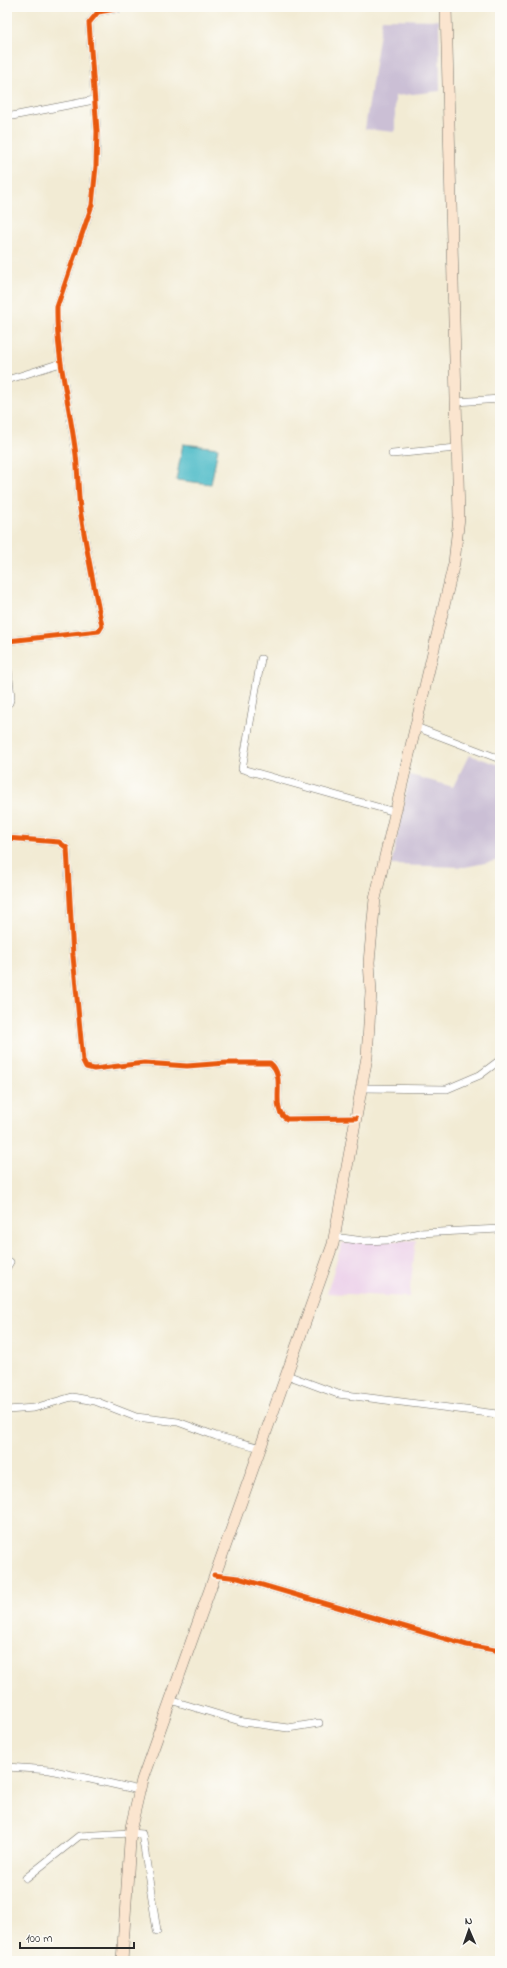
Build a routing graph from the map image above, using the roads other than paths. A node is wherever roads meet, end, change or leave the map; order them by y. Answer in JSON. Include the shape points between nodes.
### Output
{"nodes":[{"id":1,"x":127,"y":7,"type":"edge"},
{"id":2,"x":446,"y":7,"type":"edge"},
{"id":3,"x":94,"y":100,"type":"junction"},
{"id":4,"x":7,"y":117,"type":"edge"},
{"id":5,"x":61,"y":363,"type":"junction"},
{"id":6,"x":7,"y":380,"type":"edge"},
{"id":7,"x":500,"y":399,"type":"edge"},
{"id":8,"x":456,"y":402,"type":"junction"},
{"id":9,"x":457,"y":448,"type":"junction"},
{"id":10,"x":392,"y":454,"type":"dead end"},
{"id":11,"x":7,"y":642,"type":"edge"},
{"id":12,"x":261,"y":659,"type":"dead end"},
{"id":13,"x":7,"y":660,"type":"edge"},
{"id":14,"x":7,"y":704,"type":"edge"},
{"id":15,"x":416,"y":727,"type":"junction"},
{"id":16,"x":500,"y":759,"type":"edge"},
{"id":17,"x":395,"y":812,"type":"junction"},
{"id":18,"x":7,"y":838,"type":"edge"},
{"id":19,"x":500,"y":1060,"type":"edge"},
{"id":20,"x":362,"y":1088,"type":"junction"},
{"id":21,"x":356,"y":1118,"type":"junction"},
{"id":22,"x":500,"y":1229,"type":"edge"},
{"id":23,"x":334,"y":1238,"type":"junction"},
{"id":24,"x":288,"y":1375,"type":"junction"},
{"id":25,"x":7,"y":1410,"type":"edge"},
{"id":26,"x":497,"y":1414,"type":"dead end"},
{"id":27,"x":261,"y":1448,"type":"junction"},
{"id":28,"x":214,"y":1575,"type":"junction"},
{"id":29,"x":500,"y":1651,"type":"edge"},
{"id":30,"x":170,"y":1700,"type":"junction"},
{"id":31,"x":319,"y":1723,"type":"dead end"},
{"id":32,"x":7,"y":1767,"type":"edge"},
{"id":33,"x":139,"y":1790,"type":"junction"},
{"id":34,"x":130,"y":1833,"type":"junction"},
{"id":35,"x":26,"y":1878,"type":"dead end"},
{"id":36,"x":157,"y":1931,"type":"dead end"},
{"id":37,"x":122,"y":1961,"type":"edge"}],
"edges":[{"from":1,"to":3,"type":"street","via":[[98,12],[89,23]]},
{"from":2,"to":8,"type":"main road"},
{"from":3,"to":4,"type":"street"},
{"from":3,"to":5,"type":"street","via":[[97,131],[92,205],[57,308]]},
{"from":5,"to":6,"type":"street"},
{"from":5,"to":11,"type":"street","via":[[76,455],[86,551],[102,626],[99,631],[77,635]]},
{"from":7,"to":8,"type":"street"},
{"from":8,"to":9,"type":"main road"},
{"from":9,"to":10,"type":"street"},
{"from":9,"to":15,"type":"main road","via":[[457,548]]},
{"from":12,"to":17,"type":"street","via":[[242,769]]},
{"from":13,"to":14,"type":"street","via":[[11,697]]},
{"from":15,"to":16,"type":"street"},
{"from":15,"to":17,"type":"main road"},
{"from":17,"to":20,"type":"main road","via":[[376,891],[371,928],[369,1028]]},
{"from":18,"to":21,"type":"street","via":[[59,842],[67,848],[73,956],[83,1061],[86,1067],[94,1069],[144,1063],[187,1066],[270,1063],[276,1067],[278,1075],[281,1116],[287,1119]]},
{"from":19,"to":20,"type":"street","via":[[480,1075],[447,1089]]},
{"from":20,"to":21,"type":"main road"},
{"from":21,"to":23,"type":"main road"},
{"from":22,"to":23,"type":"street","via":[[419,1233],[389,1240]]},
{"from":23,"to":24,"type":"main road"},
{"from":24,"to":26,"type":"street","via":[[338,1394]]},
{"from":24,"to":27,"type":"main road"},
{"from":25,"to":27,"type":"street","via":[[34,1408],[72,1397],[95,1401],[136,1417],[178,1422],[216,1436]]},
{"from":27,"to":28,"type":"main road"},
{"from":28,"to":29,"type":"street","via":[[238,1578],[467,1645]]},
{"from":28,"to":30,"type":"main road"},
{"from":30,"to":31,"type":"street","via":[[243,1722],[288,1728]]},
{"from":30,"to":33,"type":"main road"},
{"from":32,"to":33,"type":"street","via":[[50,1770]]},
{"from":33,"to":34,"type":"main road"},
{"from":34,"to":35,"type":"street","via":[[79,1836]]},
{"from":34,"to":36,"type":"street","via":[[142,1834]]},
{"from":34,"to":37,"type":"main road"}]}
